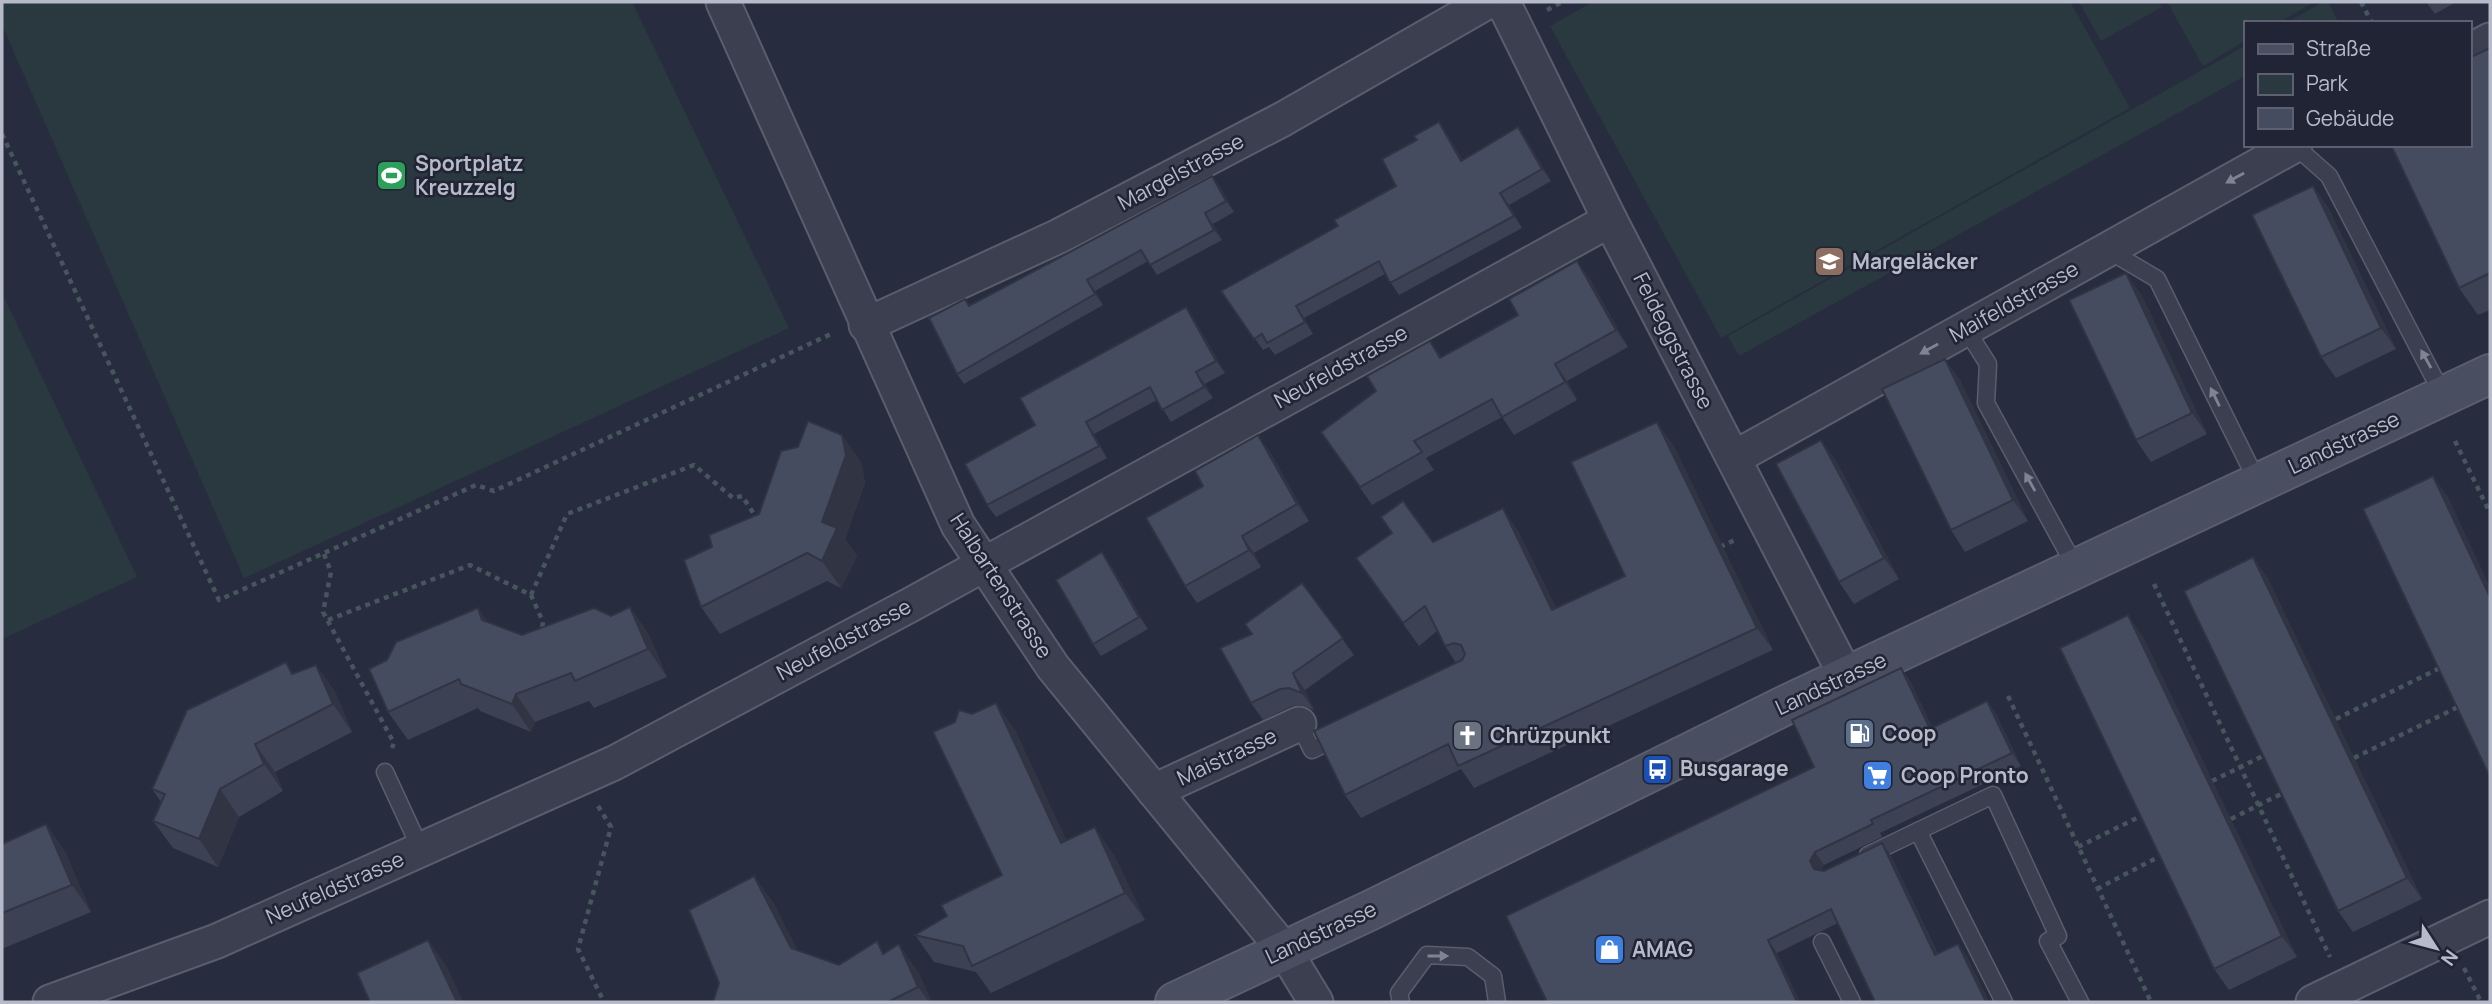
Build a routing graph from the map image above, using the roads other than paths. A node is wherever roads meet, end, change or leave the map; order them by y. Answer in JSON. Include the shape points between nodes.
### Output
{"nodes":[{"id":1,"x":723,"y":2,"type":"edge"},
{"id":2,"x":1487,"y":2,"type":"edge"},
{"id":3,"x":1503,"y":2,"type":"edge"},
{"id":4,"x":2490,"y":40,"type":"edge"},
{"id":5,"x":2471,"y":50,"type":"edge"},
{"id":6,"x":2290,"y":147,"type":"edge"},
{"id":7,"x":2296,"y":147,"type":"edge"},
{"id":8,"x":1610,"y":220,"type":"junction"},
{"id":9,"x":2107,"y":250,"type":"junction"},
{"id":10,"x":851,"y":328,"type":"junction"},
{"id":11,"x":1966,"y":329,"type":"junction"},
{"id":12,"x":2490,"y":374,"type":"edge"},
{"id":13,"x":2444,"y":397,"type":"junction"},
{"id":14,"x":1734,"y":458,"type":"junction"},
{"id":15,"x":2258,"y":483,"type":"junction"},
{"id":16,"x":984,"y":563,"type":"junction"},
{"id":17,"x":2076,"y":568,"type":"junction"},
{"id":18,"x":1847,"y":678,"type":"junction"},
{"id":19,"x":1299,"y":724,"type":"joint"},
{"id":20,"x":1361,"y":727,"type":"edge"},
{"id":21,"x":385,"y":772,"type":"road end"},
{"id":22,"x":1154,"y":791,"type":"junction"},
{"id":23,"x":1918,"y":831,"type":"junction"},
{"id":24,"x":421,"y":850,"type":"junction"},
{"id":25,"x":1851,"y":863,"type":"edge"},
{"id":26,"x":2490,"y":916,"type":"edge"},
{"id":27,"x":1822,"y":942,"type":"dead end"},
{"id":28,"x":1285,"y":951,"type":"junction"},
{"id":29,"x":50,"y":1002,"type":"edge"},
{"id":30,"x":1175,"y":1002,"type":"edge"},
{"id":31,"x":1316,"y":1002,"type":"edge"},
{"id":32,"x":1401,"y":1002,"type":"edge"},
{"id":33,"x":1497,"y":1002,"type":"edge"},
{"id":34,"x":1852,"y":1002,"type":"edge"},
{"id":35,"x":2004,"y":1002,"type":"edge"},
{"id":36,"x":2080,"y":1002,"type":"edge"},
{"id":37,"x":2313,"y":1002,"type":"edge"}],
"edges":[{"from":1,"to":10,"type":"street","name":"Halbartenstrasse"},
{"from":2,"to":10,"type":"street","name":"Margelstrasse","via":[[1283,119]]},
{"from":3,"to":8,"type":"street","name":"Feldeggstrasse"},
{"from":4,"to":5,"type":"street"},
{"from":6,"to":9,"type":"street","name":"Maifeldstrasse","one_way":true},
{"from":13,"to":7,"type":"lane","one_way":true,"via":[[2329,176]]},
{"from":8,"to":14,"type":"street","name":"Feldeggstrasse"},
{"from":8,"to":16,"type":"street","name":"Neufeldstrasse"},
{"from":9,"to":11,"type":"street","name":"Maifeldstrasse"},
{"from":15,"to":9,"type":"lane","one_way":true,"via":[[2157,279]]},
{"from":10,"to":16,"type":"street","name":"Halbartenstrasse","via":[[958,525]]},
{"from":11,"to":14,"type":"street","name":"Maifeldstrasse","one_way":true},
{"from":17,"to":11,"type":"lane","one_way":true,"via":[[1986,403],[1988,364]]},
{"from":12,"to":13,"type":"main road","name":"Landstrasse"},
{"from":13,"to":15,"type":"main road","name":"Landstrasse"},
{"from":14,"to":18,"type":"street","name":"Feldeggstrasse"},
{"from":15,"to":17,"type":"main road","name":"Landstrasse"},
{"from":16,"to":22,"type":"street","name":"Halbartenstrasse","via":[[1053,667]]},
{"from":16,"to":24,"type":"street","name":"Neufeldstrasse","via":[[582,778]]},
{"from":17,"to":18,"type":"main road","name":"Landstrasse"},
{"from":18,"to":28,"type":"main road","name":"Landstrasse"},
{"from":19,"to":20,"type":"lane","via":[[1312,750]]},
{"from":19,"to":22,"type":"street","name":"Maistrasse"},
{"from":21,"to":24,"type":"lane"},
{"from":22,"to":28,"type":"street","name":"Halbartenstrasse"},
{"from":23,"to":25,"type":"lane"},
{"from":23,"to":35,"type":"lane"},
{"from":23,"to":36,"type":"lane","via":[[1993,794],[2058,936],[2048,940]]},
{"from":24,"to":29,"type":"street","name":"Neufeldstrasse","via":[[217,941]]},
{"from":26,"to":37,"type":"street"},
{"from":27,"to":34,"type":"lane"},
{"from":28,"to":30,"type":"main road","name":"Landstrasse"},
{"from":28,"to":31,"type":"street","name":"Halbartenstrasse"},
{"from":32,"to":33,"type":"lane","one_way":true,"via":[[1399,993],[1427,955],[1468,957],[1493,976]]}]}
